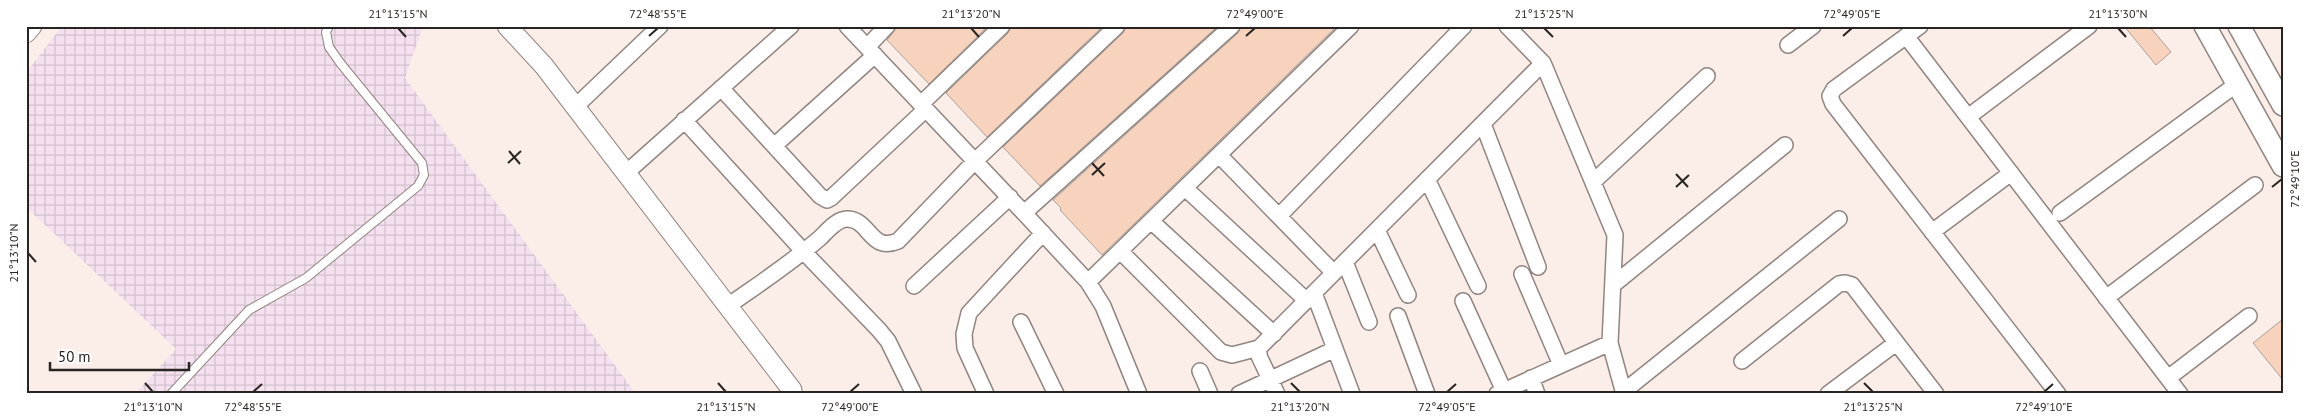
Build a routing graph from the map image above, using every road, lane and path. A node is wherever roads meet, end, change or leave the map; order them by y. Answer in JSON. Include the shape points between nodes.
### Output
{"nodes":[{"id":1,"x":32,"y":26,"type":"edge"},
{"id":2,"x":329,"y":26,"type":"edge"},
{"id":3,"x":507,"y":26,"type":"edge"},
{"id":4,"x":660,"y":26,"type":"edge"},
{"id":5,"x":791,"y":26,"type":"edge"},
{"id":6,"x":847,"y":26,"type":"edge"},
{"id":7,"x":887,"y":26,"type":"edge"},
{"id":8,"x":1002,"y":26,"type":"edge"},
{"id":9,"x":1117,"y":26,"type":"edge"},
{"id":10,"x":1232,"y":26,"type":"edge"},
{"id":11,"x":1351,"y":26,"type":"edge"},
{"id":12,"x":1464,"y":26,"type":"edge"},
{"id":13,"x":1507,"y":26,"type":"edge"},
{"id":14,"x":1813,"y":26,"type":"edge"},
{"id":15,"x":1920,"y":26,"type":"edge"},
{"id":16,"x":2089,"y":26,"type":"edge"},
{"id":17,"x":2205,"y":26,"type":"edge"},
{"id":18,"x":2239,"y":26,"type":"edge"},
{"id":19,"x":26,"y":33,"type":"edge"},
{"id":20,"x":1906,"y":36,"type":"junction"},
{"id":21,"x":1788,"y":45,"type":"dead end"},
{"id":22,"x":871,"y":51,"type":"junction"},
{"id":23,"x":1543,"y":63,"type":"junction"},
{"id":24,"x":1707,"y":76,"type":"dead end"},
{"id":25,"x":2237,"y":84,"type":"junction"},
{"id":26,"x":721,"y":88,"type":"junction"},
{"id":27,"x":2283,"y":105,"type":"edge"},
{"id":28,"x":576,"y":107,"type":"junction"},
{"id":29,"x":924,"y":107,"type":"junction"},
{"id":30,"x":1968,"y":117,"type":"junction"},
{"id":31,"x":684,"y":120,"type":"junction"},
{"id":32,"x":1483,"y":124,"type":"junction"},
{"id":33,"x":775,"y":145,"type":"junction"},
{"id":34,"x":1785,"y":145,"type":"dead end"},
{"id":35,"x":1219,"y":155,"type":"junction"},
{"id":36,"x":975,"y":161,"type":"junction"},
{"id":37,"x":2283,"y":166,"type":"edge"},
{"id":38,"x":626,"y":173,"type":"junction"},
{"id":39,"x":2011,"y":173,"type":"junction"},
{"id":40,"x":1427,"y":179,"type":"junction"},
{"id":41,"x":1593,"y":182,"type":"junction"},
{"id":42,"x":2255,"y":185,"type":"dead end"},
{"id":43,"x":1185,"y":188,"type":"junction"},
{"id":44,"x":1010,"y":197,"type":"junction"},
{"id":45,"x":1024,"y":213,"type":"junction"},
{"id":46,"x":2060,"y":213,"type":"dead end"},
{"id":47,"x":1279,"y":216,"type":"junction"},
{"id":48,"x":1839,"y":219,"type":"dead end"},
{"id":49,"x":1151,"y":221,"type":"junction"},
{"id":50,"x":1377,"y":230,"type":"junction"},
{"id":51,"x":1932,"y":232,"type":"junction"},
{"id":52,"x":1043,"y":233,"type":"junction"},
{"id":53,"x":1120,"y":251,"type":"junction"},
{"id":54,"x":804,"y":252,"type":"junction"},
{"id":55,"x":1346,"y":262,"type":"junction"},
{"id":56,"x":1538,"y":267,"type":"dead end"},
{"id":57,"x":1334,"y":273,"type":"junction"},
{"id":58,"x":1522,"y":274,"type":"dead end"},
{"id":59,"x":1088,"y":282,"type":"junction"},
{"id":60,"x":914,"y":286,"type":"dead end"},
{"id":61,"x":1478,"y":286,"type":"dead end"},
{"id":62,"x":1613,"y":286,"type":"junction"},
{"id":63,"x":1408,"y":295,"type":"dead end"},
{"id":64,"x":1310,"y":297,"type":"junction"},
{"id":65,"x":2106,"y":298,"type":"junction"},
{"id":66,"x":1463,"y":301,"type":"dead end"},
{"id":67,"x":728,"y":306,"type":"junction"},
{"id":68,"x":1398,"y":316,"type":"dead end"},
{"id":69,"x":2249,"y":316,"type":"dead end"},
{"id":70,"x":1021,"y":322,"type":"dead end"},
{"id":71,"x":1369,"y":322,"type":"dead end"},
{"id":72,"x":1274,"y":334,"type":"junction"},
{"id":73,"x":1610,"y":343,"type":"junction"},
{"id":74,"x":1896,"y":343,"type":"junction"},
{"id":75,"x":1259,"y":348,"type":"junction"},
{"id":76,"x":1335,"y":349,"type":"junction"},
{"id":77,"x":1742,"y":361,"type":"dead end"},
{"id":78,"x":1561,"y":365,"type":"junction"},
{"id":79,"x":1200,"y":371,"type":"dead end"},
{"id":80,"x":1531,"y":378,"type":"junction"},
{"id":81,"x":2168,"y":378,"type":"junction"},
{"id":82,"x":1270,"y":380,"type":"junction"},
{"id":83,"x":1500,"y":392,"type":"edge"},
{"id":84,"x":1623,"y":393,"type":"edge"},
{"id":85,"x":171,"y":394,"type":"edge"},
{"id":86,"x":792,"y":394,"type":"edge"},
{"id":87,"x":914,"y":394,"type":"edge"},
{"id":88,"x":986,"y":394,"type":"edge"},
{"id":89,"x":1056,"y":394,"type":"edge"},
{"id":90,"x":1139,"y":394,"type":"edge"},
{"id":91,"x":1210,"y":394,"type":"edge"},
{"id":92,"x":1240,"y":394,"type":"edge"},
{"id":93,"x":1277,"y":394,"type":"edge"},
{"id":94,"x":1352,"y":394,"type":"edge"},
{"id":95,"x":1427,"y":394,"type":"edge"},
{"id":96,"x":1537,"y":394,"type":"edge"},
{"id":97,"x":1828,"y":394,"type":"edge"},
{"id":98,"x":1936,"y":394,"type":"edge"},
{"id":99,"x":2058,"y":394,"type":"edge"},
{"id":100,"x":2180,"y":394,"type":"edge"}],
"edges":[{"from":1,"to":19,"type":"street"},
{"from":2,"to":85,"type":"lane","via":[[326,32],[329,47],[422,163],[424,175],[418,186],[306,278],[249,310]]},
{"from":3,"to":28,"type":"street"},
{"from":4,"to":28,"type":"street"},
{"from":5,"to":26,"type":"street"},
{"from":6,"to":22,"type":"street"},
{"from":7,"to":22,"type":"street"},
{"from":8,"to":29,"type":"street"},
{"from":9,"to":36,"type":"street"},
{"from":10,"to":45,"type":"street"},
{"from":11,"to":35,"type":"street"},
{"from":12,"to":47,"type":"street"},
{"from":13,"to":23,"type":"street"},
{"from":14,"to":21,"type":"street"},
{"from":15,"to":20,"type":"street"},
{"from":16,"to":30,"type":"street"},
{"from":17,"to":25,"type":"main road"},
{"from":18,"to":27,"type":"main road"},
{"from":20,"to":30,"type":"street"},
{"from":20,"to":51,"type":"street","via":[[1834,89],[1830,96]]},
{"from":22,"to":29,"type":"street"},
{"from":22,"to":33,"type":"street"},
{"from":23,"to":32,"type":"street"},
{"from":23,"to":41,"type":"street"},
{"from":24,"to":41,"type":"street"},
{"from":25,"to":37,"type":"main road"},
{"from":25,"to":46,"type":"street"},
{"from":26,"to":31,"type":"street"},
{"from":26,"to":33,"type":"street"},
{"from":28,"to":38,"type":"street"},
{"from":29,"to":33,"type":"street","via":[[827,200]]},
{"from":29,"to":36,"type":"street"},
{"from":30,"to":39,"type":"street"},
{"from":31,"to":38,"type":"street"},
{"from":31,"to":54,"type":"street"},
{"from":32,"to":40,"type":"street"},
{"from":32,"to":56,"type":"street"},
{"from":34,"to":62,"type":"street"},
{"from":35,"to":43,"type":"street"},
{"from":35,"to":47,"type":"street"},
{"from":36,"to":44,"type":"street"},
{"from":36,"to":54,"type":"street","via":[[898,241],[889,245],[879,243],[855,220],[846,218]]},
{"from":38,"to":67,"type":"street"},
{"from":39,"to":51,"type":"street"},
{"from":39,"to":65,"type":"street"},
{"from":40,"to":50,"type":"street"},
{"from":40,"to":61,"type":"street"},
{"from":41,"to":62,"type":"street","via":[[1615,234]]},
{"from":42,"to":65,"type":"street"},
{"from":43,"to":49,"type":"street"},
{"from":43,"to":64,"type":"street"},
{"from":44,"to":45,"type":"street"},
{"from":44,"to":60,"type":"street"},
{"from":45,"to":52,"type":"street"},
{"from":47,"to":57,"type":"street"},
{"from":48,"to":84,"type":"street"},
{"from":49,"to":53,"type":"street"},
{"from":49,"to":72,"type":"street"},
{"from":50,"to":55,"type":"street"},
{"from":50,"to":63,"type":"street"},
{"from":51,"to":99,"type":"street"},
{"from":52,"to":59,"type":"street"},
{"from":52,"to":88,"type":"street","via":[[970,313],[964,334],[965,348]]},
{"from":53,"to":59,"type":"street"},
{"from":53,"to":75,"type":"street","via":[[1221,352],[1232,355]]},
{"from":54,"to":67,"type":"street"},
{"from":54,"to":87,"type":"street","via":[[888,341]]},
{"from":55,"to":57,"type":"street"},
{"from":55,"to":71,"type":"street"},
{"from":57,"to":64,"type":"street"},
{"from":58,"to":78,"type":"street"},
{"from":59,"to":90,"type":"street","via":[[1103,306]]},
{"from":62,"to":73,"type":"street"},
{"from":64,"to":72,"type":"street"},
{"from":64,"to":76,"type":"street"},
{"from":65,"to":81,"type":"street"},
{"from":66,"to":83,"type":"street"},
{"from":67,"to":86,"type":"street"},
{"from":68,"to":95,"type":"street"},
{"from":69,"to":81,"type":"street"},
{"from":70,"to":89,"type":"street"},
{"from":72,"to":75,"type":"street"},
{"from":73,"to":78,"type":"street"},
{"from":73,"to":84,"type":"street"},
{"from":74,"to":77,"type":"street","via":[[1852,286],[1845,283],[1839,284]]},
{"from":74,"to":97,"type":"street"},
{"from":74,"to":98,"type":"street"},
{"from":75,"to":82,"type":"street","via":[[1259,356]]},
{"from":76,"to":82,"type":"street"},
{"from":76,"to":94,"type":"street"},
{"from":78,"to":80,"type":"street"},
{"from":79,"to":91,"type":"street"},
{"from":80,"to":83,"type":"street"},
{"from":80,"to":96,"type":"street"},
{"from":81,"to":100,"type":"street"},
{"from":82,"to":92,"type":"street"},
{"from":82,"to":93,"type":"street"}]}
